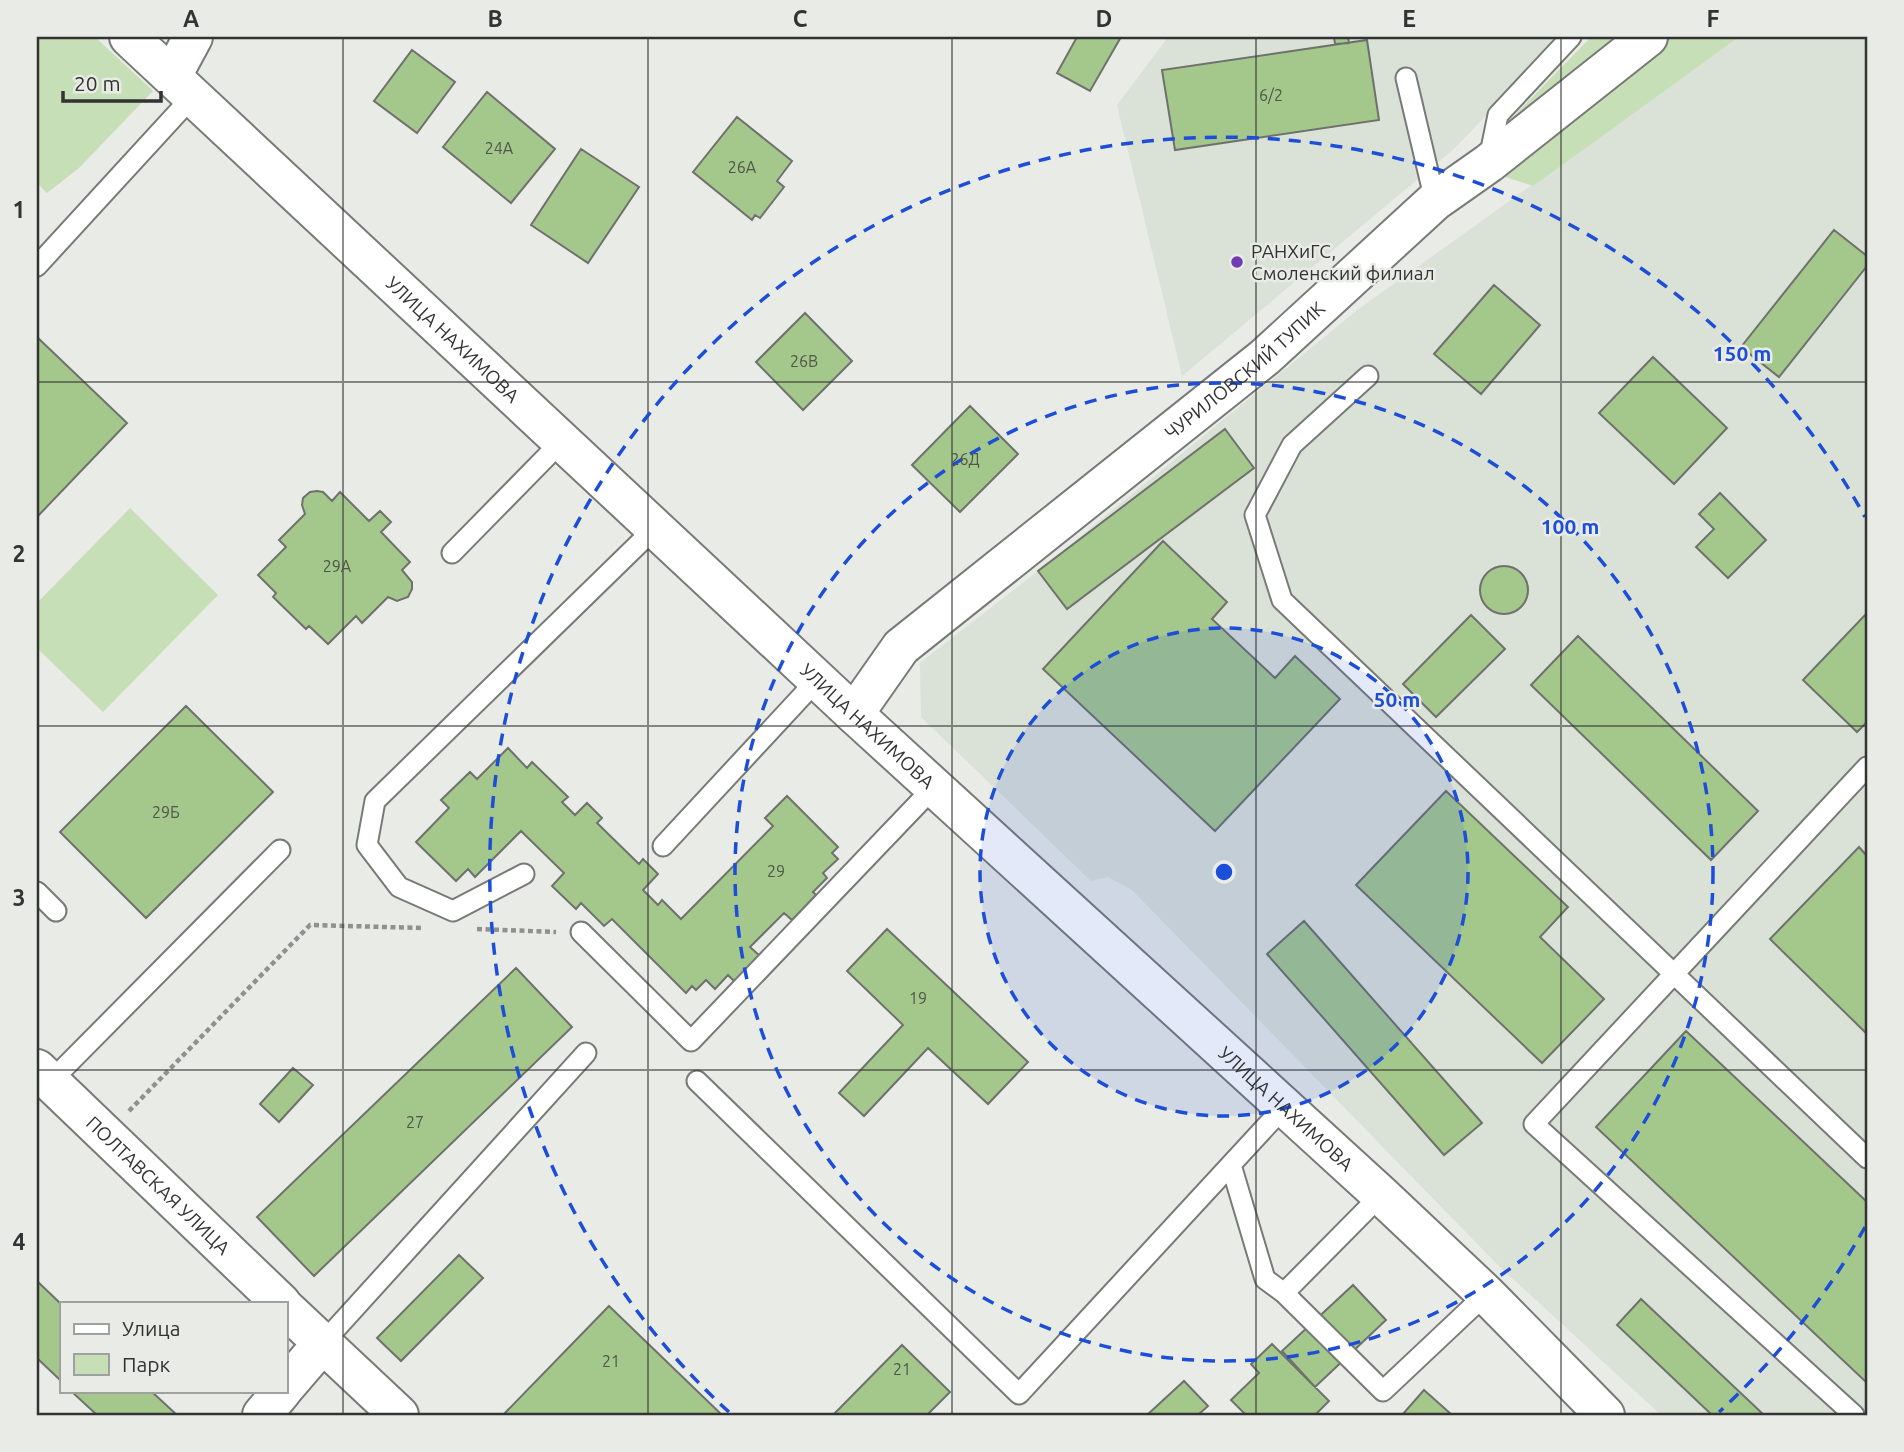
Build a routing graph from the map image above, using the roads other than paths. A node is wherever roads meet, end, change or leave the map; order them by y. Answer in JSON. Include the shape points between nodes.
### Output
{"nodes":[{"id":1,"x":129,"y":37,"type":"edge"},
{"id":2,"x":193,"y":37,"type":"edge"},
{"id":3,"x":1571,"y":37,"type":"edge"},
{"id":4,"x":1648,"y":37,"type":"edge"},
{"id":5,"x":1406,"y":78,"type":"dead end"},
{"id":6,"x":183,"y":86,"type":"junction"},
{"id":7,"x":1489,"y":163,"type":"junction"},
{"id":8,"x":1435,"y":201,"type":"junction"},
{"id":9,"x":37,"y":266,"type":"edge"},
{"id":10,"x":1368,"y":376,"type":"dead end"},
{"id":11,"x":562,"y":441,"type":"junction"},
{"id":12,"x":655,"y":528,"type":"junction"},
{"id":13,"x":452,"y":554,"type":"dead end"},
{"id":14,"x":817,"y":680,"type":"junction"},
{"id":15,"x":854,"y":714,"type":"junction"},
{"id":16,"x":1867,"y":767,"type":"edge"},
{"id":17,"x":934,"y":787,"type":"junction"},
{"id":18,"x":663,"y":846,"type":"dead end"},
{"id":19,"x":280,"y":850,"type":"dead end"},
{"id":20,"x":524,"y":874,"type":"dead end"},
{"id":21,"x":37,"y":892,"type":"edge"},
{"id":22,"x":56,"y":911,"type":"dead end"},
{"id":23,"x":581,"y":932,"type":"road end"},
{"id":24,"x":1673,"y":974,"type":"junction"},
{"id":25,"x":586,"y":1053,"type":"dead end"},
{"id":26,"x":43,"y":1075,"type":"edge"},
{"id":27,"x":697,"y":1081,"type":"dead end"},
{"id":28,"x":1284,"y":1107,"type":"junction"},
{"id":29,"x":1867,"y":1158,"type":"edge"},
{"id":30,"x":1231,"y":1165,"type":"junction"},
{"id":31,"x":1381,"y":1195,"type":"junction"},
{"id":32,"x":1284,"y":1293,"type":"junction"},
{"id":33,"x":1486,"y":1294,"type":"junction"},
{"id":34,"x":280,"y":1302,"type":"edge"},
{"id":35,"x":287,"y":1310,"type":"edge"},
{"id":36,"x":322,"y":1344,"type":"junction"},
{"id":37,"x":287,"y":1385,"type":"edge"},
{"id":38,"x":281,"y":1392,"type":"edge"},
{"id":39,"x":262,"y":1415,"type":"edge"},
{"id":40,"x":399,"y":1415,"type":"edge"},
{"id":41,"x":1605,"y":1415,"type":"edge"},
{"id":42,"x":1854,"y":1415,"type":"edge"}],
"edges":[{"from":1,"to":6,"type":"street","name":"УЛИЦА НАХИМОВА"},
{"from":2,"to":6,"type":"street"},
{"from":3,"to":7,"type":"lane","via":[[1498,115]]},
{"from":4,"to":7,"type":"street","name":"ЧУРИЛОВСКИЙ ТУПИК"},
{"from":5,"to":8,"type":"lane"},
{"from":6,"to":9,"type":"lane"},
{"from":6,"to":11,"type":"street","name":"УЛИЦА НАХИМОВА"},
{"from":7,"to":8,"type":"street","name":"ЧУРИЛОВСКИЙ ТУПИК"},
{"from":8,"to":15,"type":"street","name":"ЧУРИЛОВСКИЙ ТУПИК","via":[[1265,357],[901,647]]},
{"from":10,"to":24,"type":"lane","via":[[1292,445],[1255,515],[1283,600]]},
{"from":11,"to":12,"type":"street","name":"УЛИЦА НАХИМОВА"},
{"from":11,"to":13,"type":"lane"},
{"from":12,"to":14,"type":"street","name":"УЛИЦА НАХИМОВА"},
{"from":12,"to":20,"type":"lane","via":[[374,801],[367,845],[399,887],[453,911]]},
{"from":14,"to":15,"type":"street","name":"УЛИЦА НАХИМОВА"},
{"from":14,"to":18,"type":"lane"},
{"from":15,"to":17,"type":"street","name":"УЛИЦА НАХИМОВА"},
{"from":16,"to":24,"type":"lane"},
{"from":17,"to":23,"type":"lane","via":[[691,1041]]},
{"from":17,"to":28,"type":"street","name":"УЛИЦА НАХИМОВА"},
{"from":19,"to":26,"type":"lane"},
{"from":21,"to":22,"type":"lane"},
{"from":24,"to":29,"type":"lane"},
{"from":24,"to":42,"type":"lane","via":[[1534,1124]]},
{"from":25,"to":36,"type":"lane"},
{"from":26,"to":34,"type":"street","name":"ПОЛТАВСКАЯ УЛИЦА"},
{"from":27,"to":30,"type":"lane","via":[[1019,1394]]},
{"from":28,"to":30,"type":"lane"},
{"from":28,"to":31,"type":"street","name":"УЛИЦА НАХИМОВА"},
{"from":30,"to":32,"type":"lane","via":[[1265,1279]]},
{"from":31,"to":32,"type":"lane"},
{"from":31,"to":33,"type":"street","name":"УЛИЦА НАХИМОВА"},
{"from":32,"to":33,"type":"lane","via":[[1383,1391]]},
{"from":33,"to":41,"type":"street","name":"УЛИЦА НАХИМОВА"},
{"from":35,"to":36,"type":"street"},
{"from":36,"to":37,"type":"street"},
{"from":36,"to":40,"type":"street"},
{"from":38,"to":39,"type":"street"}]}
